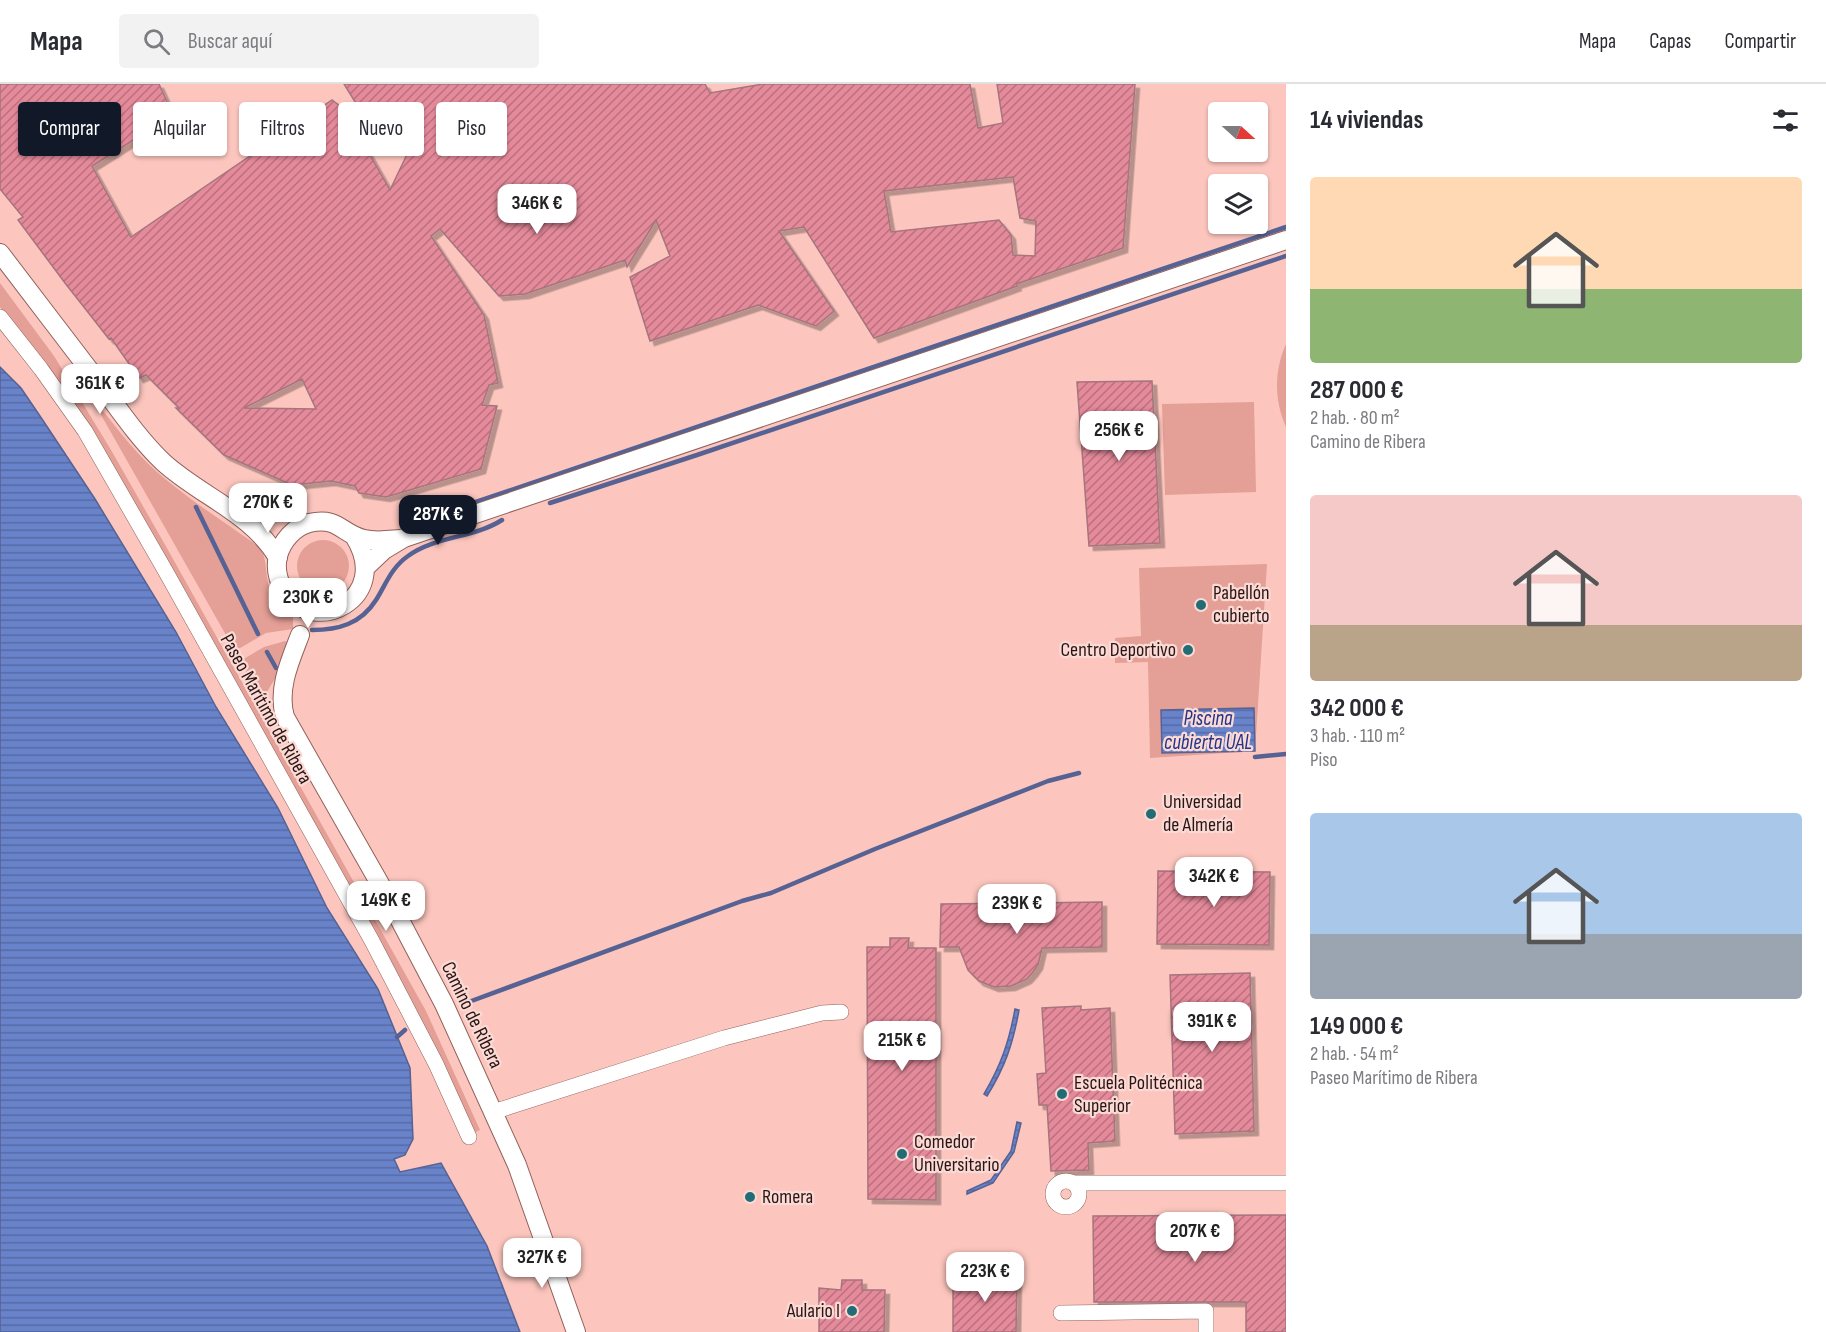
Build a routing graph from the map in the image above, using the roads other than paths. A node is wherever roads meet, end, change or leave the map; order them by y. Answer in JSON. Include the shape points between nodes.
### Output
{"nodes":[{"id":1,"x":1286,"y":240,"type":"edge"},
{"id":2,"x":0,"y":253,"type":"edge"},
{"id":3,"x":0,"y":317,"type":"edge"},
{"id":4,"x":252,"y":524,"type":"junction"},
{"id":5,"x":293,"y":532,"type":"junction"},
{"id":6,"x":354,"y":536,"type":"junction"},
{"id":7,"x":404,"y":538,"type":"junction"},
{"id":8,"x":278,"y":558,"type":"junction"},
{"id":9,"x":366,"y":567,"type":"junction"},
{"id":10,"x":295,"y":603,"type":"junction"},
{"id":11,"x":328,"y":610,"type":"junction"},
{"id":12,"x":301,"y":633,"type":"junction"},
{"id":13,"x":841,"y":1012,"type":"dead end"},
{"id":14,"x":493,"y":1112,"type":"junction"},
{"id":15,"x":469,"y":1137,"type":"dead end"},
{"id":16,"x":1286,"y":1183,"type":"edge"},
{"id":17,"x":1075,"y":1184,"type":"dead end"},
{"id":18,"x":1061,"y":1313,"type":"dead end"},
{"id":19,"x":576,"y":1332,"type":"edge"},
{"id":20,"x":1206,"y":1332,"type":"edge"}],
"edges":[{"from":1,"to":7,"type":"main road"},
{"from":2,"to":4,"type":"main road","via":[[136,432],[190,483]]},
{"from":3,"to":15,"type":"street","name":"Paseo Marítimo de Ribera","via":[[85,431],[160,562],[372,941]]},
{"from":4,"to":5,"type":"main road","via":[[272,532]]},
{"from":4,"to":8,"type":"main road"},
{"from":5,"to":6,"type":"main road","via":[[310,523],[327,522],[336,523]]},
{"from":5,"to":8,"type":"main road"},
{"from":6,"to":7,"type":"main road","via":[[372,541]]},
{"from":6,"to":9,"type":"main road"},
{"from":7,"to":9,"type":"main road"},
{"from":8,"to":10,"type":"main road","via":[[280,583]]},
{"from":9,"to":11,"type":"main road","via":[[358,591],[349,601]]},
{"from":10,"to":11,"type":"main road","via":[[312,611]]},
{"from":10,"to":12,"type":"main road"},
{"from":11,"to":12,"type":"main road"},
{"from":12,"to":14,"type":"main road","name":"Camino de Ribera","via":[[282,693],[285,717],[392,905],[444,1004]]},
{"from":13,"to":14,"type":"street","via":[[822,1013],[724,1038]]},
{"from":14,"to":19,"type":"main road","name":"Camino de Ribera","via":[[517,1165]]},
{"from":16,"to":17,"type":"street"},
{"from":18,"to":20,"type":"street","via":[[1206,1311]]}]}
